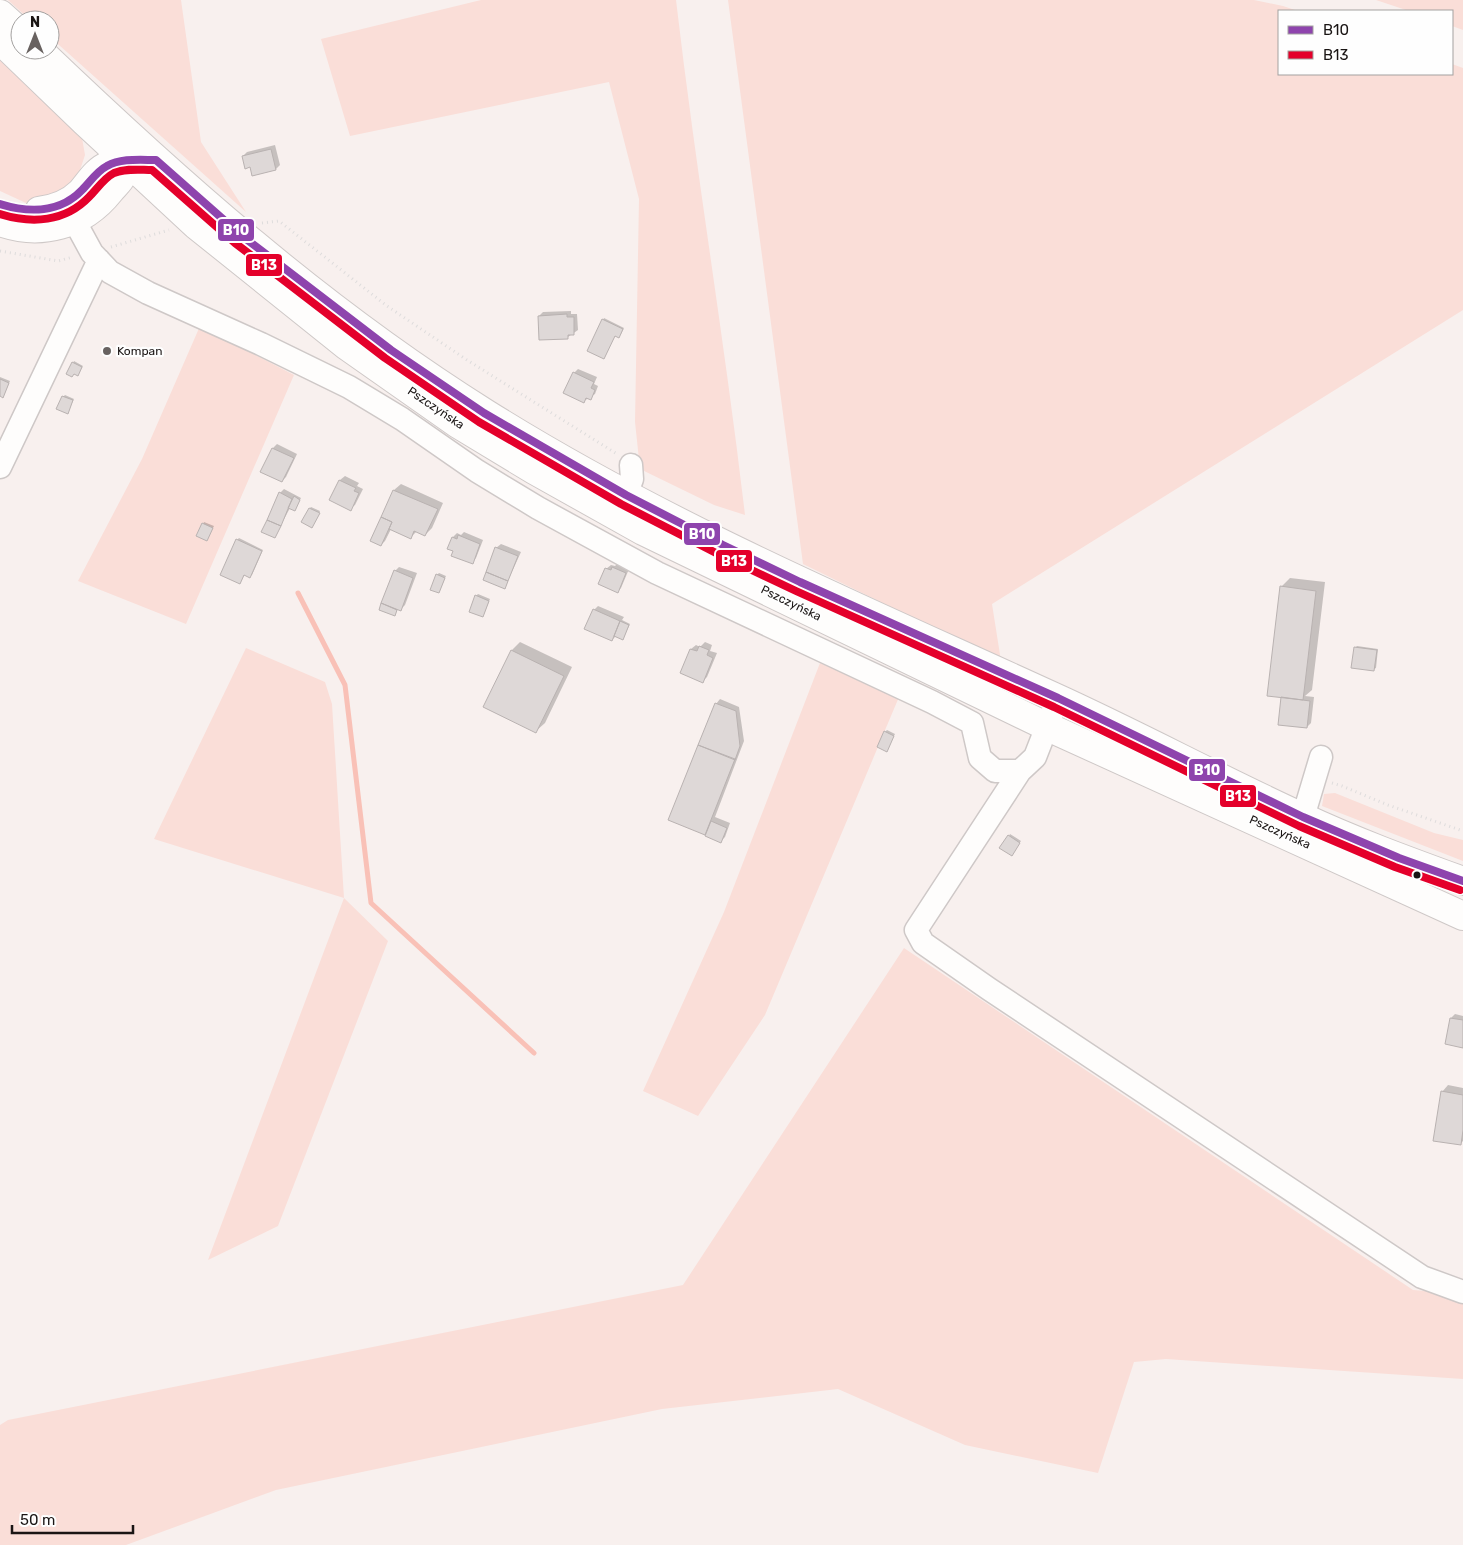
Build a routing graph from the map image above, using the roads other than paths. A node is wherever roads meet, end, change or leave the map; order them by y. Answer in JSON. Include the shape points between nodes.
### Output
{"nodes":[{"id":1,"x":0,"y":14,"type":"edge"},
{"id":2,"x":10,"y":23,"type":"edge"},
{"id":3,"x":0,"y":40,"type":"edge"},
{"id":4,"x":50,"y":60,"type":"edge"},
{"id":5,"x":85,"y":122,"type":"junction"},
{"id":6,"x":128,"y":134,"type":"junction"},
{"id":7,"x":156,"y":160,"type":"junction"},
{"id":8,"x":126,"y":161,"type":"junction"},
{"id":9,"x":97,"y":189,"type":"junction"},
{"id":10,"x":171,"y":202,"type":"junction"},
{"id":11,"x":0,"y":204,"type":"edge"},
{"id":12,"x":74,"y":220,"type":"junction"},
{"id":13,"x":0,"y":222,"type":"edge"},
{"id":14,"x":99,"y":260,"type":"junction"},
{"id":15,"x":631,"y":465,"type":"road end"},
{"id":16,"x":0,"y":467,"type":"edge"},
{"id":17,"x":626,"y":494,"type":"junction"},
{"id":18,"x":1058,"y":698,"type":"junction"},
{"id":19,"x":1048,"y":727,"type":"junction"},
{"id":20,"x":1320,"y":757,"type":"dead end"},
{"id":21,"x":1020,"y":771,"type":"junction"},
{"id":22,"x":1303,"y":817,"type":"junction"},
{"id":23,"x":1463,"y":881,"type":"edge"},
{"id":24,"x":1463,"y":916,"type":"edge"},
{"id":25,"x":1463,"y":1292,"type":"edge"}],
"edges":[{"from":1,"to":2,"type":"main road"},
{"from":3,"to":5,"type":"main road"},
{"from":4,"to":6,"type":"main road","name":"Pszczyńska"},
{"from":5,"to":8,"type":"main road"},
{"from":5,"to":9,"type":"main road"},
{"from":6,"to":7,"type":"main road","name":"Pszczyńska"},
{"from":6,"to":8,"type":"main road"},
{"from":7,"to":8,"type":"main road"},
{"from":7,"to":17,"type":"main road","name":"Pszczyńska","via":[[249,241],[391,350],[484,412]]},
{"from":8,"to":9,"type":"main road","name":"Pszczyńska","via":[[122,176]]},
{"from":8,"to":10,"type":"main road","name":"Pszczyńska"},
{"from":9,"to":10,"type":"main road","name":"Pszczyńska","via":[[147,194]]},
{"from":9,"to":11,"type":"main road","name":"Pszczyńska","via":[[81,191],[54,209],[32,212]]},
{"from":9,"to":12,"type":"main road","name":"Pszczyńska","via":[[90,210]]},
{"from":10,"to":19,"type":"main road","name":"Pszczyńska","via":[[347,346],[458,424],[534,470],[643,531]]},
{"from":12,"to":13,"type":"main road","name":"Pszczyńska","via":[[36,230]]},
{"from":12,"to":14,"type":"street"},
{"from":14,"to":16,"type":"street"},
{"from":14,"to":21,"type":"street","via":[[110,272],[148,294],[349,387],[485,476],[657,573],[972,723],[980,758],[995,771]]},
{"from":15,"to":17,"type":"street","via":[[632,479]]},
{"from":17,"to":18,"type":"main road","name":"Pszczyńska","via":[[800,582]]},
{"from":18,"to":19,"type":"street"},
{"from":18,"to":22,"type":"main road","name":"Pszczyńska"},
{"from":19,"to":21,"type":"street","via":[[1035,757]]},
{"from":19,"to":24,"type":"main road","name":"Pszczyńska"},
{"from":20,"to":22,"type":"street"},
{"from":21,"to":25,"type":"street","via":[[916,930],[923,943],[1422,1277]]},
{"from":22,"to":23,"type":"main road","name":"Pszczyńska"}]}
